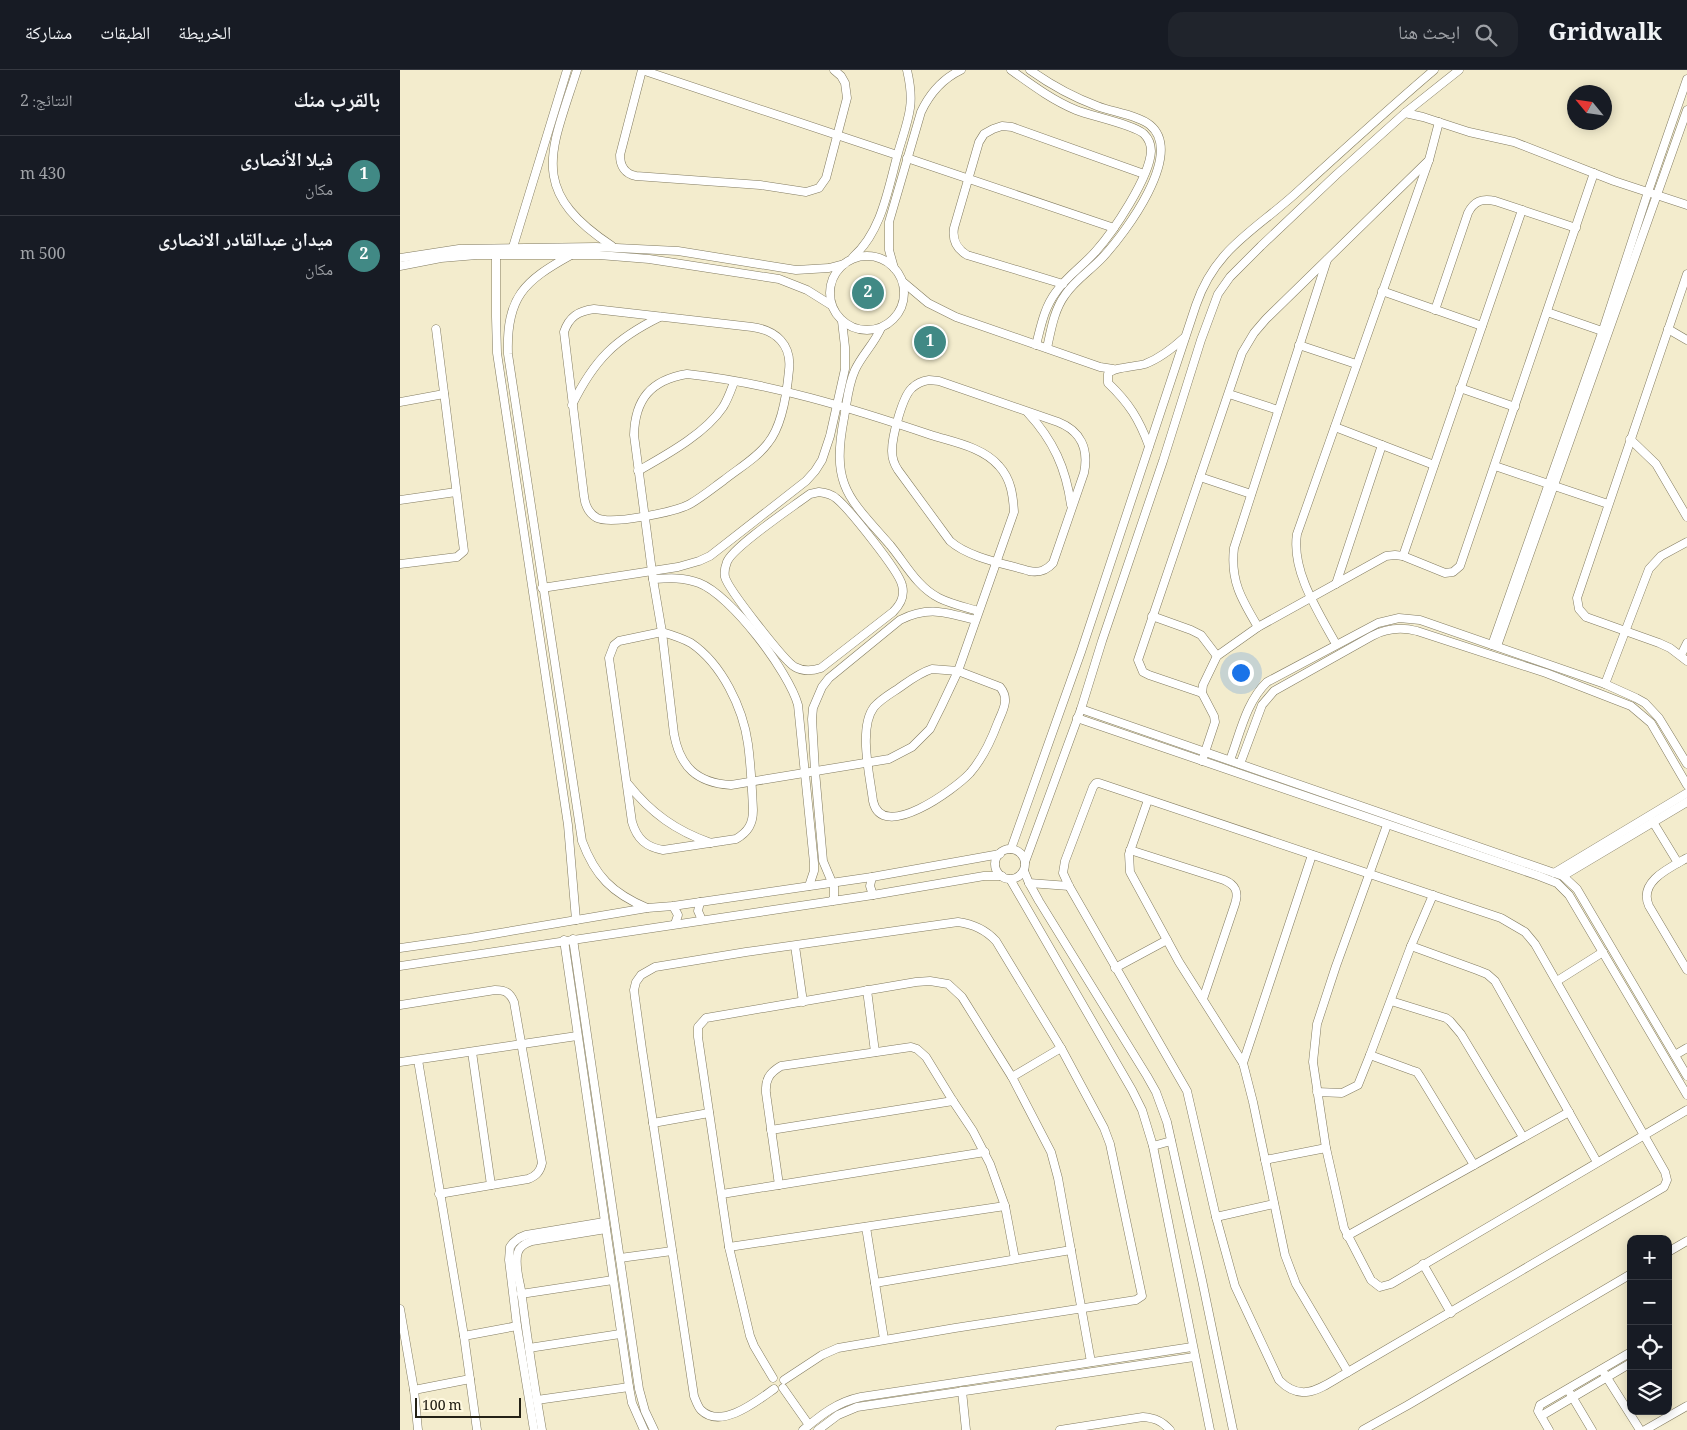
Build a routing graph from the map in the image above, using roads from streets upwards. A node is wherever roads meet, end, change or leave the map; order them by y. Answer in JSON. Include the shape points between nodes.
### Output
{"nodes":[{"id":1,"x":567,"y":70,"type":"edge"},
{"id":2,"x":577,"y":70,"type":"edge"},
{"id":3,"x":642,"y":70,"type":"edge"},
{"id":4,"x":834,"y":70,"type":"edge"},
{"id":5,"x":907,"y":70,"type":"edge"},
{"id":6,"x":961,"y":70,"type":"edge"},
{"id":7,"x":1011,"y":70,"type":"edge"},
{"id":8,"x":1030,"y":70,"type":"edge"},
{"id":9,"x":1434,"y":70,"type":"edge"},
{"id":10,"x":1459,"y":70,"type":"edge"},
{"id":11,"x":1687,"y":79,"type":"edge"},
{"id":12,"x":1687,"y":110,"type":"edge"},
{"id":13,"x":1405,"y":113,"type":"junction"},
{"id":14,"x":1438,"y":122,"type":"junction"},
{"id":15,"x":837,"y":136,"type":"junction"},
{"id":16,"x":897,"y":155,"type":"junction"},
{"id":17,"x":907,"y":158,"type":"junction"},
{"id":18,"x":1429,"y":160,"type":"junction"},
{"id":19,"x":1594,"y":173,"type":"junction"},
{"id":20,"x":1144,"y":174,"type":"junction"},
{"id":21,"x":968,"y":179,"type":"junction"},
{"id":22,"x":1648,"y":192,"type":"junction"},
{"id":23,"x":1657,"y":195,"type":"junction"},
{"id":24,"x":1286,"y":202,"type":"junction"},
{"id":25,"x":1687,"y":205,"type":"edge"},
{"id":26,"x":1522,"y":210,"type":"junction"},
{"id":27,"x":1295,"y":214,"type":"junction"},
{"id":28,"x":1114,"y":228,"type":"junction"},
{"id":29,"x":1576,"y":228,"type":"junction"},
{"id":30,"x":513,"y":247,"type":"junction"},
{"id":31,"x":614,"y":248,"type":"junction"},
{"id":32,"x":496,"y":255,"type":"junction"},
{"id":33,"x":571,"y":255,"type":"junction"},
{"id":34,"x":1327,"y":257,"type":"junction"},
{"id":35,"x":400,"y":258,"type":"edge"},
{"id":36,"x":847,"y":262,"type":"junction"},
{"id":37,"x":400,"y":266,"type":"edge"},
{"id":38,"x":894,"y":268,"type":"junction"},
{"id":39,"x":1687,"y":274,"type":"edge"},
{"id":40,"x":903,"y":282,"type":"junction"},
{"id":41,"x":1063,"y":284,"type":"junction"},
{"id":42,"x":1382,"y":291,"type":"junction"},
{"id":43,"x":831,"y":305,"type":"junction"},
{"id":44,"x":1435,"y":310,"type":"junction"},
{"id":45,"x":1547,"y":312,"type":"junction"},
{"id":46,"x":660,"y":317,"type":"junction"},
{"id":47,"x":842,"y":321,"type":"junction"},
{"id":48,"x":1482,"y":326,"type":"junction"},
{"id":49,"x":881,"y":328,"type":"junction"},
{"id":50,"x":436,"y":329,"type":"dead end"},
{"id":51,"x":1668,"y":329,"type":"junction"},
{"id":52,"x":1602,"y":331,"type":"junction"},
{"id":53,"x":1186,"y":335,"type":"junction"},
{"id":54,"x":1687,"y":340,"type":"edge"},
{"id":55,"x":1299,"y":344,"type":"junction"},
{"id":56,"x":1036,"y":345,"type":"junction"},
{"id":57,"x":1047,"y":348,"type":"junction"},
{"id":58,"x":1356,"y":364,"type":"junction"},
{"id":59,"x":1113,"y":369,"type":"junction"},
{"id":60,"x":734,"y":382,"type":"junction"},
{"id":61,"x":1460,"y":388,"type":"junction"},
{"id":62,"x":787,"y":392,"type":"junction"},
{"id":63,"x":444,"y":394,"type":"junction"},
{"id":64,"x":1228,"y":394,"type":"junction"},
{"id":65,"x":400,"y":402,"type":"edge"},
{"id":66,"x":837,"y":404,"type":"junction"},
{"id":67,"x":572,"y":405,"type":"junction"},
{"id":68,"x":1515,"y":406,"type":"junction"},
{"id":69,"x":846,"y":407,"type":"junction"},
{"id":70,"x":1278,"y":410,"type":"junction"},
{"id":71,"x":1026,"y":412,"type":"junction"},
{"id":72,"x":898,"y":423,"type":"junction"},
{"id":73,"x":1334,"y":427,"type":"junction"},
{"id":74,"x":1630,"y":439,"type":"junction"},
{"id":75,"x":1382,"y":445,"type":"junction"},
{"id":76,"x":1149,"y":446,"type":"junction"},
{"id":77,"x":1434,"y":465,"type":"junction"},
{"id":78,"x":1495,"y":466,"type":"junction"},
{"id":79,"x":638,"y":471,"type":"junction"},
{"id":80,"x":1200,"y":478,"type":"junction"},
{"id":81,"x":1551,"y":485,"type":"junction"},
{"id":82,"x":846,"y":491,"type":"junction"},
{"id":83,"x":456,"y":492,"type":"junction"},
{"id":84,"x":1251,"y":494,"type":"junction"},
{"id":85,"x":837,"y":498,"type":"junction"},
{"id":86,"x":400,"y":500,"type":"edge"},
{"id":87,"x":1608,"y":504,"type":"junction"},
{"id":88,"x":1071,"y":507,"type":"junction"},
{"id":89,"x":644,"y":516,"type":"junction"},
{"id":90,"x":1687,"y":516,"type":"edge"},
{"id":91,"x":1687,"y":542,"type":"edge"},
{"id":92,"x":719,"y":550,"type":"junction"},
{"id":93,"x":1403,"y":556,"type":"junction"},
{"id":94,"x":727,"y":560,"type":"junction"},
{"id":95,"x":996,"y":561,"type":"junction"},
{"id":96,"x":400,"y":564,"type":"edge"},
{"id":97,"x":906,"y":564,"type":"junction"},
{"id":98,"x":895,"y":570,"type":"junction"},
{"id":99,"x":653,"y":575,"type":"junction"},
{"id":100,"x":1336,"y":584,"type":"junction"},
{"id":101,"x":545,"y":587,"type":"junction"},
{"id":102,"x":533,"y":589,"type":"junction"},
{"id":103,"x":1311,"y":598,"type":"junction"},
{"id":104,"x":1096,"y":608,"type":"junction"},
{"id":105,"x":978,"y":611,"type":"junction"},
{"id":106,"x":893,"y":612,"type":"junction"},
{"id":107,"x":1111,"y":614,"type":"junction"},
{"id":108,"x":1152,"y":616,"type":"junction"},
{"id":109,"x":900,"y":620,"type":"junction"},
{"id":110,"x":975,"y":620,"type":"junction"},
{"id":111,"x":1378,"y":623,"type":"junction"},
{"id":112,"x":1258,"y":627,"type":"junction"},
{"id":113,"x":1624,"y":631,"type":"junction"},
{"id":114,"x":662,"y":632,"type":"junction"},
{"id":115,"x":1381,"y":632,"type":"junction"},
{"id":116,"x":1088,"y":633,"type":"junction"},
{"id":117,"x":1102,"y":641,"type":"junction"},
{"id":118,"x":1687,"y":643,"type":"edge"},
{"id":119,"x":1336,"y":644,"type":"junction"},
{"id":120,"x":1495,"y":646,"type":"junction"},
{"id":121,"x":1217,"y":656,"type":"junction"},
{"id":122,"x":1684,"y":658,"type":"edge"},
{"id":123,"x":1549,"y":664,"type":"junction"},
{"id":124,"x":821,"y":668,"type":"junction"},
{"id":125,"x":958,"y":671,"type":"junction"},
{"id":126,"x":1546,"y":673,"type":"junction"},
{"id":127,"x":829,"y":678,"type":"junction"},
{"id":128,"x":1605,"y":684,"type":"junction"},
{"id":129,"x":1202,"y":693,"type":"junction"},
{"id":130,"x":1081,"y":709,"type":"junction"},
{"id":131,"x":1077,"y":718,"type":"junction"},
{"id":132,"x":1205,"y":752,"type":"junction"},
{"id":133,"x":1230,"y":760,"type":"junction"},
{"id":134,"x":1202,"y":761,"type":"junction"},
{"id":135,"x":868,"y":762,"type":"junction"},
{"id":136,"x":1240,"y":764,"type":"junction"},
{"id":137,"x":1687,"y":764,"type":"edge"},
{"id":138,"x":815,"y":771,"type":"junction"},
{"id":139,"x":805,"y":773,"type":"junction"},
{"id":140,"x":752,"y":782,"type":"junction"},
{"id":141,"x":627,"y":783,"type":"junction"},
{"id":142,"x":1687,"y":785,"type":"edge"},
{"id":143,"x":1687,"y":792,"type":"edge"},
{"id":144,"x":1148,"y":800,"type":"junction"},
{"id":145,"x":1687,"y":802,"type":"edge"},
{"id":146,"x":1677,"y":803,"type":"junction"},
{"id":147,"x":1653,"y":822,"type":"junction"},
{"id":148,"x":1387,"y":824,"type":"junction"},
{"id":149,"x":712,"y":843,"type":"junction"},
{"id":150,"x":1011,"y":850,"type":"junction"},
{"id":151,"x":1130,"y":850,"type":"junction"},
{"id":152,"x":1000,"y":854,"type":"junction"},
{"id":153,"x":1312,"y":855,"type":"junction"},
{"id":154,"x":1588,"y":856,"type":"junction"},
{"id":155,"x":1687,"y":858,"type":"edge"},
{"id":156,"x":1503,"y":860,"type":"junction"},
{"id":157,"x":1678,"y":863,"type":"junction"},
{"id":158,"x":1024,"y":866,"type":"junction"},
{"id":159,"x":1554,"y":873,"type":"junction"},
{"id":160,"x":1369,"y":874,"type":"junction"},
{"id":161,"x":872,"y":876,"type":"junction"},
{"id":162,"x":1563,"y":876,"type":"junction"},
{"id":163,"x":1006,"y":878,"type":"junction"},
{"id":164,"x":833,"y":882,"type":"junction"},
{"id":165,"x":1029,"y":883,"type":"junction"},
{"id":166,"x":809,"y":886,"type":"junction"},
{"id":167,"x":1069,"y":886,"type":"junction"},
{"id":168,"x":873,"y":895,"type":"junction"},
{"id":169,"x":1433,"y":895,"type":"junction"},
{"id":170,"x":832,"y":901,"type":"junction"},
{"id":171,"x":700,"y":902,"type":"junction"},
{"id":172,"x":674,"y":906,"type":"junction"},
{"id":173,"x":646,"y":908,"type":"junction"},
{"id":174,"x":1591,"y":914,"type":"junction"},
{"id":175,"x":1583,"y":919,"type":"junction"},
{"id":176,"x":576,"y":920,"type":"junction"},
{"id":177,"x":702,"y":920,"type":"junction"},
{"id":178,"x":675,"y":924,"type":"junction"},
{"id":179,"x":573,"y":939,"type":"junction"},
{"id":180,"x":564,"y":940,"type":"junction"},
{"id":181,"x":1167,"y":940,"type":"junction"},
{"id":182,"x":795,"y":946,"type":"junction"},
{"id":183,"x":1411,"y":946,"type":"junction"},
{"id":184,"x":400,"y":948,"type":"edge"},
{"id":185,"x":1603,"y":952,"type":"junction"},
{"id":186,"x":400,"y":966,"type":"edge"},
{"id":187,"x":1116,"y":968,"type":"junction"},
{"id":188,"x":1687,"y":970,"type":"edge"},
{"id":189,"x":579,"y":976,"type":"junction"},
{"id":190,"x":569,"y":978,"type":"junction"},
{"id":191,"x":1557,"y":982,"type":"junction"},
{"id":192,"x":867,"y":990,"type":"junction"},
{"id":193,"x":1202,"y":999,"type":"junction"},
{"id":194,"x":1391,"y":1001,"type":"junction"},
{"id":195,"x":803,"y":1002,"type":"junction"},
{"id":196,"x":400,"y":1005,"type":"edge"},
{"id":197,"x":1657,"y":1023,"type":"junction"},
{"id":198,"x":1649,"y":1028,"type":"junction"},
{"id":199,"x":577,"y":1036,"type":"junction"},
{"id":200,"x":522,"y":1044,"type":"junction"},
{"id":201,"x":1061,"y":1048,"type":"junction"},
{"id":202,"x":1687,"y":1048,"type":"edge"},
{"id":203,"x":472,"y":1052,"type":"junction"},
{"id":204,"x":875,"y":1052,"type":"junction"},
{"id":205,"x":1370,"y":1055,"type":"junction"},
{"id":206,"x":1675,"y":1056,"type":"junction"},
{"id":207,"x":418,"y":1060,"type":"junction"},
{"id":208,"x":400,"y":1062,"type":"edge"},
{"id":209,"x":1243,"y":1063,"type":"junction"},
{"id":210,"x":1687,"y":1076,"type":"edge"},
{"id":211,"x":1012,"y":1077,"type":"junction"},
{"id":212,"x":1317,"y":1092,"type":"junction"},
{"id":213,"x":1687,"y":1095,"type":"edge"},
{"id":214,"x":953,"y":1101,"type":"junction"},
{"id":215,"x":1687,"y":1110,"type":"edge"},
{"id":216,"x":1569,"y":1112,"type":"junction"},
{"id":217,"x":709,"y":1113,"type":"junction"},
{"id":218,"x":653,"y":1123,"type":"junction"},
{"id":219,"x":771,"y":1130,"type":"junction"},
{"id":220,"x":1645,"y":1135,"type":"junction"},
{"id":221,"x":1523,"y":1138,"type":"junction"},
{"id":222,"x":1171,"y":1142,"type":"junction"},
{"id":223,"x":1153,"y":1146,"type":"junction"},
{"id":224,"x":1326,"y":1148,"type":"junction"},
{"id":225,"x":985,"y":1152,"type":"junction"},
{"id":226,"x":1265,"y":1160,"type":"junction"},
{"id":227,"x":1597,"y":1162,"type":"junction"},
{"id":228,"x":1474,"y":1165,"type":"junction"},
{"id":229,"x":608,"y":1179,"type":"junction"},
{"id":230,"x":598,"y":1180,"type":"junction"},
{"id":231,"x":491,"y":1185,"type":"junction"},
{"id":232,"x":779,"y":1185,"type":"junction"},
{"id":233,"x":439,"y":1194,"type":"junction"},
{"id":234,"x":722,"y":1194,"type":"junction"},
{"id":235,"x":1274,"y":1204,"type":"junction"},
{"id":236,"x":1006,"y":1206,"type":"junction"},
{"id":237,"x":1216,"y":1217,"type":"junction"},
{"id":238,"x":605,"y":1225,"type":"junction"},
{"id":239,"x":866,"y":1227,"type":"junction"},
{"id":240,"x":1347,"y":1236,"type":"junction"},
{"id":241,"x":1687,"y":1242,"type":"edge"},
{"id":242,"x":729,"y":1247,"type":"junction"},
{"id":243,"x":1071,"y":1250,"type":"junction"},
{"id":244,"x":1672,"y":1250,"type":"edge"},
{"id":245,"x":672,"y":1251,"type":"junction"},
{"id":246,"x":620,"y":1258,"type":"junction"},
{"id":247,"x":1015,"y":1259,"type":"junction"},
{"id":248,"x":1423,"y":1264,"type":"junction"},
{"id":249,"x":1627,"y":1276,"type":"edge"},
{"id":250,"x":613,"y":1280,"type":"junction"},
{"id":251,"x":875,"y":1282,"type":"junction"},
{"id":252,"x":521,"y":1294,"type":"junction"},
{"id":253,"x":1081,"y":1308,"type":"junction"},
{"id":254,"x":400,"y":1309,"type":"edge"},
{"id":255,"x":1451,"y":1313,"type":"junction"},
{"id":256,"x":517,"y":1326,"type":"junction"},
{"id":257,"x":620,"y":1334,"type":"junction"},
{"id":258,"x":464,"y":1336,"type":"junction"},
{"id":259,"x":884,"y":1339,"type":"junction"},
{"id":260,"x":1192,"y":1347,"type":"junction"},
{"id":261,"x":529,"y":1348,"type":"junction"},
{"id":262,"x":1627,"y":1354,"type":"edge"},
{"id":263,"x":1194,"y":1357,"type":"junction"},
{"id":264,"x":1090,"y":1362,"type":"junction"},
{"id":265,"x":1627,"y":1365,"type":"edge"},
{"id":266,"x":1602,"y":1370,"type":"junction"},
{"id":267,"x":1030,"y":1371,"type":"junction"},
{"id":268,"x":1348,"y":1372,"type":"junction"},
{"id":269,"x":1606,"y":1378,"type":"junction"},
{"id":270,"x":470,"y":1379,"type":"junction"},
{"id":271,"x":1032,"y":1381,"type":"junction"},
{"id":272,"x":629,"y":1386,"type":"junction"},
{"id":273,"x":780,"y":1386,"type":"junction"},
{"id":274,"x":414,"y":1390,"type":"junction"},
{"id":275,"x":903,"y":1390,"type":"junction"},
{"id":276,"x":1568,"y":1390,"type":"junction"},
{"id":277,"x":962,"y":1391,"type":"junction"},
{"id":278,"x":1573,"y":1398,"type":"junction"},
{"id":279,"x":537,"y":1400,"type":"junction"},
{"id":280,"x":904,"y":1400,"type":"junction"},
{"id":281,"x":1687,"y":1406,"type":"edge"},
{"id":282,"x":1541,"y":1416,"type":"junction"},
{"id":283,"x":806,"y":1428,"type":"edge"},
{"id":284,"x":1234,"y":1429,"type":"edge"},
{"id":285,"x":418,"y":1430,"type":"edge"},
{"id":286,"x":477,"y":1430,"type":"edge"},
{"id":287,"x":534,"y":1430,"type":"edge"},
{"id":288,"x":542,"y":1430,"type":"edge"},
{"id":289,"x":644,"y":1430,"type":"edge"},
{"id":290,"x":654,"y":1430,"type":"edge"},
{"id":291,"x":818,"y":1430,"type":"edge"},
{"id":292,"x":966,"y":1430,"type":"edge"},
{"id":293,"x":1060,"y":1430,"type":"edge"},
{"id":294,"x":1170,"y":1430,"type":"edge"},
{"id":295,"x":1210,"y":1430,"type":"edge"},
{"id":296,"x":1363,"y":1430,"type":"edge"},
{"id":297,"x":1549,"y":1430,"type":"edge"},
{"id":298,"x":1592,"y":1430,"type":"edge"},
{"id":299,"x":1640,"y":1430,"type":"edge"},
{"id":300,"x":1645,"y":1430,"type":"edge"}],
"edges":[{"from":1,"to":30,"type":"street"},
{"from":2,"to":31,"type":"street","via":[[555,140],[553,174],[561,197],[572,214]]},
{"from":3,"to":15,"type":"street"},
{"from":3,"to":15,"type":"street","via":[[620,156],[622,167],[632,175],[811,192],[824,182]]},
{"from":4,"to":15,"type":"street","via":[[843,79],[847,93]]},
{"from":5,"to":16,"type":"street","via":[[910,111]]},
{"from":6,"to":17,"type":"street","via":[[940,83],[929,96]]},
{"from":7,"to":20,"type":"street","via":[[1068,106],[1142,132],[1151,151]]},
{"from":8,"to":57,"type":"street","via":[[1085,102],[1146,122],[1158,134],[1162,149],[1154,179],[1132,219],[1111,248],[1060,302]]},
{"from":9,"to":24,"type":"street"},
{"from":10,"to":13,"type":"street"},
{"from":11,"to":22,"type":"street"},
{"from":12,"to":23,"type":"street"},
{"from":13,"to":14,"type":"street"},
{"from":13,"to":27,"type":"street"},
{"from":14,"to":18,"type":"street"},
{"from":14,"to":19,"type":"street","via":[[1535,149]]},
{"from":15,"to":16,"type":"street"},
{"from":16,"to":36,"type":"street","via":[[873,232],[860,251]]},
{"from":17,"to":21,"type":"street"},
{"from":17,"to":38,"type":"street","via":[[889,222],[889,250]]},
{"from":18,"to":34,"type":"street"},
{"from":18,"to":42,"type":"street"},
{"from":19,"to":22,"type":"street"},
{"from":19,"to":29,"type":"street"},
{"from":20,"to":21,"type":"street","via":[[1002,126],[988,131],[981,138]]},
{"from":20,"to":28,"type":"street"},
{"from":21,"to":28,"type":"street"},
{"from":21,"to":41,"type":"street","via":[[953,233],[960,250],[967,255]]},
{"from":22,"to":23,"type":"street"},
{"from":22,"to":52,"type":"street"},
{"from":23,"to":25,"type":"street"},
{"from":23,"to":81,"type":"street"},
{"from":24,"to":27,"type":"street"},
{"from":24,"to":53,"type":"street","via":[[1229,248],[1215,266],[1199,295]]},
{"from":26,"to":29,"type":"street"},
{"from":26,"to":44,"type":"street","via":[[1487,199],[1472,205]]},
{"from":26,"to":48,"type":"street"},
{"from":27,"to":107,"type":"street","via":[[1230,277],[1214,303]]},
{"from":28,"to":41,"type":"street"},
{"from":29,"to":45,"type":"street"},
{"from":30,"to":31,"type":"street"},
{"from":30,"to":35,"type":"street","via":[[459,249]]},
{"from":31,"to":36,"type":"street","via":[[686,252],[796,270],[829,268]]},
{"from":32,"to":33,"type":"street"},
{"from":32,"to":37,"type":"street","via":[[441,258]]},
{"from":32,"to":102,"type":"street","via":[[497,353]]},
{"from":33,"to":43,"type":"street","via":[[666,261],[779,279]]},
{"from":33,"to":101,"type":"street","via":[[537,275],[525,288],[516,302],[508,336],[508,354]]},
{"from":34,"to":55,"type":"street"},
{"from":34,"to":64,"type":"street","via":[[1254,333],[1242,353]]},
{"from":36,"to":38,"type":"street","via":[[873,256]]},
{"from":36,"to":43,"type":"street","via":[[838,270],[830,287]]},
{"from":38,"to":40,"type":"street"},
{"from":39,"to":51,"type":"street"},
{"from":40,"to":49,"type":"street","via":[[903,302],[899,312]]},
{"from":40,"to":56,"type":"street","via":[[937,309]]},
{"from":41,"to":56,"type":"street","via":[[1047,306]]},
{"from":42,"to":44,"type":"street"},
{"from":42,"to":58,"type":"street"},
{"from":43,"to":47,"type":"street"},
{"from":44,"to":48,"type":"street"},
{"from":45,"to":52,"type":"street"},
{"from":45,"to":68,"type":"street"},
{"from":46,"to":62,"type":"street","via":[[764,328],[782,341],[789,357]]},
{"from":46,"to":67,"type":"street","via":[[637,328],[598,361]]},
{"from":46,"to":67,"type":"street","via":[[594,310],[574,315],[564,332]]},
{"from":47,"to":49,"type":"street","via":[[860,330]]},
{"from":47,"to":66,"type":"street","via":[[846,358]]},
{"from":48,"to":61,"type":"street"},
{"from":49,"to":69,"type":"street","via":[[854,372]]},
{"from":50,"to":63,"type":"street"},
{"from":51,"to":54,"type":"street"},
{"from":51,"to":74,"type":"street"},
{"from":52,"to":81,"type":"street"},
{"from":53,"to":59,"type":"street","via":[[1157,359]]},
{"from":53,"to":76,"type":"street"},
{"from":55,"to":58,"type":"street"},
{"from":55,"to":70,"type":"street"},
{"from":56,"to":57,"type":"street"},
{"from":57,"to":59,"type":"street"},
{"from":58,"to":73,"type":"street"},
{"from":59,"to":76,"type":"street","via":[[1107,380],[1135,414]]},
{"from":60,"to":62,"type":"street"},
{"from":60,"to":79,"type":"street","via":[[730,395],[714,418],[680,446]]},
{"from":60,"to":79,"type":"street","via":[[687,374],[658,383],[647,393],[634,420]]},
{"from":61,"to":68,"type":"street"},
{"from":61,"to":77,"type":"street"},
{"from":62,"to":66,"type":"street"},
{"from":62,"to":89,"type":"street","via":[[770,442],[762,451],[690,504],[672,512]]},
{"from":63,"to":65,"type":"street"},
{"from":63,"to":83,"type":"street"},
{"from":64,"to":70,"type":"street"},
{"from":64,"to":80,"type":"street"},
{"from":66,"to":69,"type":"street"},
{"from":66,"to":92,"type":"street","via":[[827,448],[815,471]]},
{"from":67,"to":89,"type":"street","via":[[585,504],[589,512],[604,520]]},
{"from":68,"to":78,"type":"street"},
{"from":69,"to":72,"type":"street"},
{"from":69,"to":82,"type":"street","via":[[838,456]]},
{"from":70,"to":84,"type":"street"},
{"from":71,"to":72,"type":"street","via":[[930,380],[913,386],[907,393]]},
{"from":71,"to":88,"type":"street","via":[[1053,445],[1068,485]]},
{"from":71,"to":88,"type":"street","via":[[1068,426],[1082,441],[1086,462]]},
{"from":72,"to":95,"type":"street","via":[[892,451],[898,470],[956,546]]},
{"from":72,"to":95,"type":"street","via":[[987,455],[1000,466],[1014,495],[1014,512]]},
{"from":73,"to":75,"type":"street"},
{"from":73,"to":103,"type":"street","via":[[1297,534],[1298,563]]},
{"from":74,"to":87,"type":"street"},
{"from":74,"to":90,"type":"street","via":[[1656,464]]},
{"from":75,"to":77,"type":"street"},
{"from":75,"to":100,"type":"street"},
{"from":76,"to":104,"type":"street"},
{"from":77,"to":93,"type":"street"},
{"from":78,"to":81,"type":"street"},
{"from":78,"to":93,"type":"street","via":[[1460,566],[1445,573]]},
{"from":79,"to":89,"type":"street"},
{"from":80,"to":84,"type":"street"},
{"from":80,"to":108,"type":"street"},
{"from":81,"to":87,"type":"street"},
{"from":81,"to":120,"type":"street"},
{"from":82,"to":85,"type":"street"},
{"from":82,"to":97,"type":"street"},
{"from":83,"to":86,"type":"street"},
{"from":83,"to":96,"type":"street","via":[[464,545],[461,555]]},
{"from":84,"to":112,"type":"street","via":[[1232,561],[1237,587]]},
{"from":85,"to":94,"type":"street","via":[[820,492],[810,494],[738,548]]},
{"from":85,"to":98,"type":"street"},
{"from":87,"to":113,"type":"street","via":[[1577,598],[1579,609],[1586,617]]},
{"from":88,"to":95,"type":"street","via":[[1053,563],[1048,568],[1036,573]]},
{"from":89,"to":99,"type":"street"},
{"from":91,"to":113,"type":"street","via":[[1661,556],[1649,569]]},
{"from":92,"to":94,"type":"street"},
{"from":92,"to":99,"type":"street","via":[[689,565]]},
{"from":93,"to":100,"type":"street","via":[[1386,556]]},
{"from":94,"to":124,"type":"street","via":[[725,576],[728,584],[790,664],[805,671]]},
{"from":95,"to":105,"type":"street"},
{"from":97,"to":98,"type":"street"},
{"from":97,"to":105,"type":"street","via":[[930,593]]},
{"from":98,"to":106,"type":"street","via":[[903,591],[899,606]]},
{"from":99,"to":101,"type":"street"},
{"from":99,"to":114,"type":"street"},
{"from":99,"to":139,"type":"street","via":[[688,579],[708,587],[725,599],[752,631],[786,676],[795,695]]},
{"from":100,"to":103,"type":"street"},
{"from":101,"to":102,"type":"street"},
{"from":101,"to":173,"type":"street","via":[[582,841],[599,875],[613,889]]},
{"from":102,"to":176,"type":"street","via":[[568,825]]},
{"from":103,"to":112,"type":"street"},
{"from":103,"to":119,"type":"street"},
{"from":104,"to":107,"type":"street","via":[[1099,613]]},
{"from":104,"to":116,"type":"street"},
{"from":105,"to":110,"type":"street"},
{"from":106,"to":109,"type":"street"},
{"from":106,"to":124,"type":"street"},
{"from":107,"to":117,"type":"street"},
{"from":108,"to":121,"type":"street","via":[[1200,635]]},
{"from":108,"to":129,"type":"street","via":[[1139,653],[1143,672]]},
{"from":109,"to":110,"type":"street","via":[[917,613],[936,611]]},
{"from":109,"to":127,"type":"street"},
{"from":110,"to":125,"type":"street"},
{"from":111,"to":115,"type":"street"},
{"from":111,"to":119,"type":"street"},
{"from":111,"to":120,"type":"street","via":[[1410,618]]},
{"from":112,"to":121,"type":"street"},
{"from":113,"to":122,"type":"street","via":[[1659,643]]},
{"from":113,"to":128,"type":"street"},
{"from":114,"to":140,"type":"street","via":[[690,642],[722,677],[744,726]]},
{"from":114,"to":140,"type":"street","via":[[674,734],[683,761],[703,780],[716,784]]},
{"from":114,"to":141,"type":"street","via":[[619,641],[610,651]]},
{"from":115,"to":126,"type":"street","via":[[1399,628],[1417,631]]},
{"from":115,"to":136,"type":"street","via":[[1274,691],[1262,705]]},
{"from":116,"to":117,"type":"street","via":[[1097,632]]},
{"from":116,"to":150,"type":"street"},
{"from":117,"to":130,"type":"street"},
{"from":118,"to":122,"type":"street"},
{"from":119,"to":133,"type":"street","via":[[1267,682],[1258,691]]},
{"from":120,"to":123,"type":"street"},
{"from":121,"to":129,"type":"street"},
{"from":123,"to":126,"type":"street"},
{"from":123,"to":128,"type":"street"},
{"from":124,"to":127,"type":"street"},
{"from":125,"to":135,"type":"street","via":[[930,730],[912,747],[889,759]]},
{"from":125,"to":135,"type":"street","via":[[940,669],[923,672],[875,706],[866,726]]},
{"from":125,"to":135,"type":"street","via":[[1000,687],[1006,699],[990,743],[970,773],[957,786],[926,805],[909,813],[885,816],[874,808]]},
{"from":126,"to":142,"type":"street","via":[[1623,702],[1638,711],[1651,723]]},
{"from":127,"to":138,"type":"street","via":[[817,697],[812,714]]},
{"from":128,"to":137,"type":"street","via":[[1636,698],[1652,710]]},
{"from":129,"to":132,"type":"street","via":[[1215,722]]},
{"from":130,"to":131,"type":"street"},
{"from":130,"to":132,"type":"street"},
{"from":131,"to":134,"type":"street"},
{"from":131,"to":158,"type":"street"},
{"from":132,"to":133,"type":"street"},
{"from":132,"to":134,"type":"street"},
{"from":133,"to":136,"type":"street"},
{"from":134,"to":148,"type":"street"},
{"from":135,"to":138,"type":"street"},
{"from":136,"to":156,"type":"street"},
{"from":138,"to":139,"type":"street"},
{"from":138,"to":164,"type":"street","via":[[823,861]]},
{"from":139,"to":140,"type":"street"},
{"from":139,"to":166,"type":"street","via":[[814,863]]},
{"from":140,"to":149,"type":"street","via":[[753,819],[750,828],[736,839]]},
{"from":141,"to":149,"type":"street","via":[[645,804],[673,827]]},
{"from":141,"to":149,"type":"street","via":[[632,822],[642,842],[663,850]]},
{"from":143,"to":146,"type":"street"},
{"from":144,"to":151,"type":"street"},
{"from":144,"to":153,"type":"street"},
{"from":144,"to":167,"type":"street","via":[[1099,783],[1094,785],[1065,861],[1063,873]]},
{"from":145,"to":146,"type":"street"},
{"from":146,"to":147,"type":"street"},
{"from":146,"to":154,"type":"street"},
{"from":147,"to":154,"type":"street"},
{"from":147,"to":157,"type":"street"},
{"from":148,"to":156,"type":"street"},
{"from":148,"to":160,"type":"street"},
{"from":150,"to":152,"type":"street"},
{"from":150,"to":158,"type":"street","via":[[1018,852]]},
{"from":151,"to":181,"type":"street","via":[[1130,872]]},
{"from":151,"to":193,"type":"street","via":[[1224,880],[1236,888],[1238,896]]},
{"from":152,"to":161,"type":"street"},
{"from":152,"to":163,"type":"street","via":[[996,866]]},
{"from":153,"to":160,"type":"street"},
{"from":153,"to":209,"type":"street"},
{"from":154,"to":159,"type":"street"},
{"from":154,"to":162,"type":"street"},
{"from":155,"to":157,"type":"street"},
{"from":156,"to":159,"type":"street"},
{"from":156,"to":175,"type":"street","via":[[1557,883]]},
{"from":157,"to":188,"type":"street","via":[[1651,882],[1646,894],[1649,906]]},
{"from":158,"to":163,"type":"street","via":[[1018,877]]},
{"from":158,"to":165,"type":"street"},
{"from":159,"to":162,"type":"street"},
{"from":160,"to":169,"type":"street"},
{"from":160,"to":212,"type":"street","via":[[1317,1024],[1313,1062]]},
{"from":161,"to":164,"type":"street"},
{"from":161,"to":168,"type":"street","via":[[870,886]]},
{"from":162,"to":174,"type":"street","via":[[1577,889]]},
{"from":163,"to":168,"type":"street","via":[[984,876]]},
{"from":163,"to":223,"type":"street","via":[[1132,1090]]},
{"from":164,"to":166,"type":"street"},
{"from":164,"to":170,"type":"street","via":[[835,892]]},
{"from":165,"to":167,"type":"street"},
{"from":165,"to":222,"type":"street","via":[[1147,1076],[1162,1106]]},
{"from":166,"to":171,"type":"street"},
{"from":167,"to":187,"type":"street"},
{"from":168,"to":170,"type":"street"},
{"from":169,"to":183,"type":"street"},
{"from":169,"to":191,"type":"street","via":[[1501,918],[1525,932]]},
{"from":170,"to":177,"type":"street"},
{"from":171,"to":172,"type":"street"},
{"from":171,"to":177,"type":"street","via":[[698,911]]},
{"from":172,"to":173,"type":"street"},
{"from":172,"to":178,"type":"street","via":[[678,915]]},
{"from":173,"to":176,"type":"street"},
{"from":174,"to":175,"type":"street"},
{"from":174,"to":197,"type":"street"},
{"from":175,"to":185,"type":"street"},
{"from":176,"to":184,"type":"street"},
{"from":177,"to":178,"type":"street"},
{"from":178,"to":179,"type":"street"},
{"from":179,"to":180,"type":"street"},
{"from":179,"to":189,"type":"street"},
{"from":180,"to":186,"type":"street"},
{"from":180,"to":190,"type":"street"},
{"from":181,"to":187,"type":"street"},
{"from":181,"to":193,"type":"street"},
{"from":182,"to":195,"type":"street"},
{"from":182,"to":201,"type":"street","via":[[958,922],[979,927],[996,940]]},
{"from":182,"to":218,"type":"street","via":[[655,967],[641,975],[634,990]]},
{"from":183,"to":194,"type":"street"},
{"from":183,"to":216,"type":"street","via":[[1478,970],[1495,981]]},
{"from":185,"to":191,"type":"street"},
{"from":185,"to":198,"type":"street"},
{"from":187,"to":237,"type":"street","via":[[1187,1091]]},
{"from":189,"to":190,"type":"street"},
{"from":189,"to":229,"type":"street"},
{"from":190,"to":199,"type":"street"},
{"from":191,"to":220,"type":"street"},
{"from":192,"to":195,"type":"street"},
{"from":192,"to":204,"type":"street"},
{"from":192,"to":211,"type":"street","via":[[916,982],[948,984],[962,996]]},
{"from":193,"to":209,"type":"street"},
{"from":194,"to":205,"type":"street"},
{"from":194,"to":221,"type":"street","via":[[1450,1021]]},
{"from":195,"to":217,"type":"street","via":[[706,1018],[698,1026]]},
{"from":196,"to":200,"type":"street","via":[[504,990],[511,994],[514,1002]]},
{"from":197,"to":198,"type":"street"},
{"from":197,"to":206,"type":"street"},
{"from":198,"to":213,"type":"street"},
{"from":199,"to":200,"type":"street"},
{"from":199,"to":230,"type":"street"},
{"from":200,"to":203,"type":"street"},
{"from":200,"to":231,"type":"street","via":[[542,1163],[534,1176]]},
{"from":201,"to":211,"type":"street"},
{"from":201,"to":253,"type":"street","via":[[1108,1136],[1142,1292],[1136,1300]]},
{"from":202,"to":206,"type":"street"},
{"from":203,"to":207,"type":"street"},
{"from":203,"to":231,"type":"street"},
{"from":204,"to":214,"type":"street","via":[[917,1049],[926,1057]]},
{"from":204,"to":219,"type":"street","via":[[781,1066],[774,1070],[766,1085]]},
{"from":205,"to":212,"type":"street","via":[[1358,1085],[1342,1093]]},
{"from":205,"to":228,"type":"street","via":[[1417,1072]]},
{"from":206,"to":210,"type":"street"},
{"from":207,"to":208,"type":"street"},
{"from":207,"to":233,"type":"street"},
{"from":209,"to":226,"type":"street"},
{"from":211,"to":243,"type":"street","via":[[1053,1159]]},
{"from":212,"to":224,"type":"street"},
{"from":214,"to":219,"type":"street"},
{"from":214,"to":225,"type":"street"},
{"from":215,"to":220,"type":"street"},
{"from":216,"to":221,"type":"street"},
{"from":216,"to":227,"type":"street"},
{"from":217,"to":218,"type":"street"},
{"from":217,"to":234,"type":"street"},
{"from":218,"to":245,"type":"street"},
{"from":219,"to":232,"type":"street"},
{"from":220,"to":227,"type":"street"},
{"from":220,"to":255,"type":"street","via":[[1666,1172],[1664,1187]]},
{"from":221,"to":228,"type":"street"},
{"from":222,"to":223,"type":"street"},
{"from":222,"to":284,"type":"street"},
{"from":223,"to":260,"type":"street"},
{"from":224,"to":226,"type":"street"},
{"from":224,"to":240,"type":"street"},
{"from":225,"to":232,"type":"street"},
{"from":225,"to":236,"type":"street"},
{"from":226,"to":235,"type":"street"},
{"from":227,"to":248,"type":"street"},
{"from":228,"to":240,"type":"street"},
{"from":229,"to":230,"type":"street"},
{"from":229,"to":246,"type":"street"},
{"from":230,"to":238,"type":"street"},
{"from":231,"to":233,"type":"street"},
{"from":232,"to":234,"type":"street"},
{"from":233,"to":258,"type":"street"},
{"from":234,"to":242,"type":"street"},
{"from":235,"to":237,"type":"street"},
{"from":235,"to":268,"type":"street","via":[[1285,1255],[1296,1284]]},
{"from":236,"to":239,"type":"street"},
{"from":236,"to":247,"type":"street"},
{"from":237,"to":268,"type":"street","via":[[1238,1296],[1278,1380],[1287,1389],[1298,1393],[1310,1392]]},
{"from":238,"to":250,"type":"street"},
{"from":238,"to":252,"type":"street","via":[[526,1243],[517,1253]]},
{"from":238,"to":256,"type":"street","via":[[526,1235],[513,1243],[509,1260]]},
{"from":239,"to":242,"type":"street"},
{"from":239,"to":251,"type":"street"},
{"from":240,"to":248,"type":"street","via":[[1371,1280],[1380,1287],[1391,1284]]},
{"from":241,"to":244,"type":"street"},
{"from":242,"to":273,"type":"street","via":[[750,1336],[773,1378],[778,1376]]},
{"from":243,"to":247,"type":"street"},
{"from":243,"to":253,"type":"street"},
{"from":245,"to":246,"type":"street"},
{"from":245,"to":273,"type":"street","via":[[692,1387],[701,1410],[708,1416],[725,1419]]},
{"from":246,"to":290,"type":"street","via":[[639,1390]]},
{"from":247,"to":251,"type":"street"},
{"from":248,"to":255,"type":"street"},
{"from":249,"to":296,"type":"street"},
{"from":250,"to":252,"type":"street"},
{"from":250,"to":257,"type":"street"},
{"from":251,"to":259,"type":"street"},
{"from":252,"to":261,"type":"street"},
{"from":253,"to":259,"type":"street"},
{"from":253,"to":264,"type":"street"},
{"from":254,"to":274,"type":"street"},
{"from":255,"to":268,"type":"street"},
{"from":256,"to":258,"type":"street"},
{"from":256,"to":287,"type":"street"},
{"from":257,"to":261,"type":"street"},
{"from":257,"to":272,"type":"street"},
{"from":258,"to":270,"type":"street"},
{"from":259,"to":273,"type":"street","via":[[829,1351]]},
{"from":260,"to":263,"type":"street"},
{"from":260,"to":264,"type":"street"},
{"from":261,"to":279,"type":"street"},
{"from":262,"to":266,"type":"street"},
{"from":263,"to":271,"type":"street"},
{"from":263,"to":295,"type":"street"},
{"from":264,"to":267,"type":"street"},
{"from":265,"to":269,"type":"street"},
{"from":266,"to":269,"type":"street"},
{"from":266,"to":276,"type":"street"},
{"from":267,"to":271,"type":"street"},
{"from":267,"to":275,"type":"street"},
{"from":269,"to":278,"type":"street"},
{"from":269,"to":299,"type":"street"},
{"from":270,"to":274,"type":"street"},
{"from":270,"to":286,"type":"street"},
{"from":271,"to":277,"type":"street"},
{"from":272,"to":279,"type":"street"},
{"from":272,"to":289,"type":"street","via":[[632,1403]]},
{"from":273,"to":283,"type":"street"},
{"from":274,"to":285,"type":"street"},
{"from":275,"to":280,"type":"street"},
{"from":275,"to":283,"type":"street","via":[[847,1400]]},
{"from":276,"to":278,"type":"street"},
{"from":276,"to":282,"type":"street","via":[[1540,1405],[1538,1411]]},
{"from":277,"to":280,"type":"street"},
{"from":277,"to":292,"type":"street"},
{"from":278,"to":282,"type":"street"},
{"from":278,"to":298,"type":"street"},
{"from":279,"to":288,"type":"street"},
{"from":280,"to":291,"type":"street","via":[[847,1410]]},
{"from":281,"to":300,"type":"street"},
{"from":282,"to":297,"type":"street"},
{"from":293,"to":294,"type":"street","via":[[1143,1417],[1162,1422]]}]}
